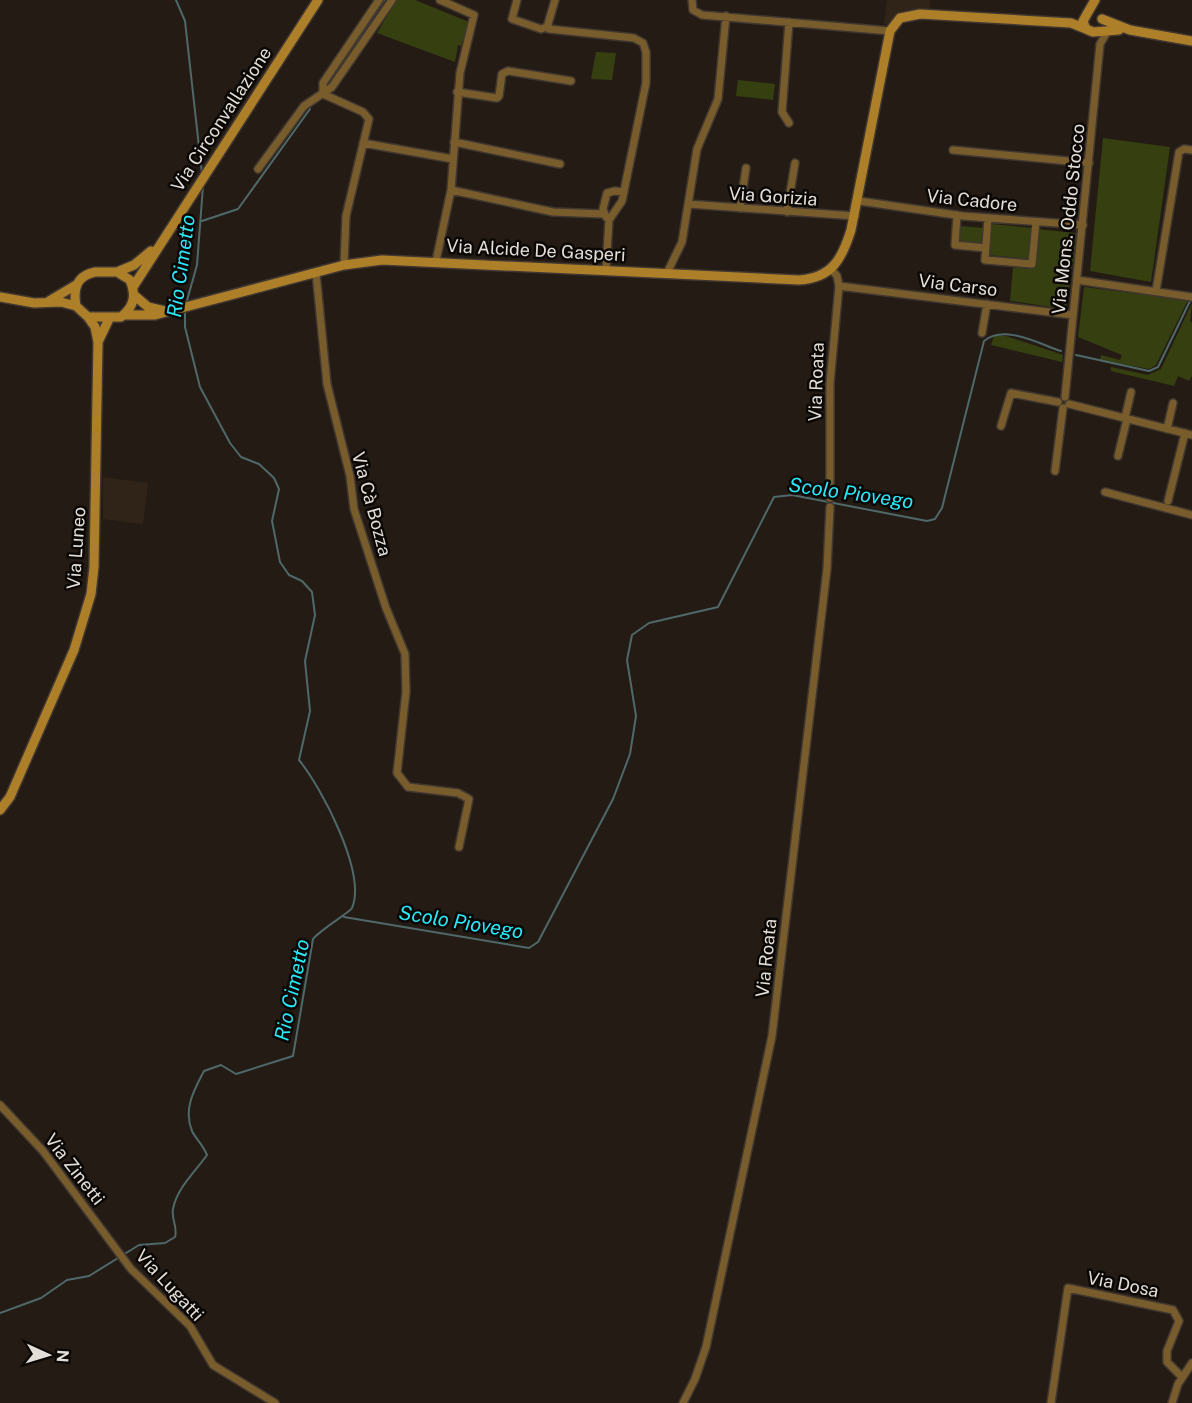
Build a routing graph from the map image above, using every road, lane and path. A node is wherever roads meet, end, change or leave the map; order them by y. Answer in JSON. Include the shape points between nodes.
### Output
{"nodes":[{"id":1,"x":318,"y":0,"type":"edge"},
{"id":2,"x":379,"y":0,"type":"edge"},
{"id":3,"x":392,"y":0,"type":"edge"},
{"id":4,"x":440,"y":0,"type":"edge"},
{"id":5,"x":517,"y":0,"type":"edge"},
{"id":6,"x":555,"y":0,"type":"edge"},
{"id":7,"x":692,"y":0,"type":"edge"},
{"id":8,"x":1095,"y":0,"type":"edge"},
{"id":9,"x":1087,"y":15,"type":"junction"},
{"id":10,"x":726,"y":16,"type":"junction"},
{"id":11,"x":1101,"y":17,"type":"junction"},
{"id":12,"x":789,"y":22,"type":"junction"},
{"id":13,"x":1071,"y":23,"type":"junction"},
{"id":14,"x":547,"y":27,"type":"junction"},
{"id":15,"x":1130,"y":30,"type":"junction"},
{"id":16,"x":890,"y":31,"type":"junction"},
{"id":17,"x":1098,"y":33,"type":"junction"},
{"id":18,"x":1192,"y":41,"type":"edge"},
{"id":19,"x":571,"y":81,"type":"dead end"},
{"id":20,"x":457,"y":92,"type":"junction"},
{"id":21,"x":322,"y":94,"type":"junction"},
{"id":22,"x":789,"y":123,"type":"dead end"},
{"id":23,"x":454,"y":142,"type":"junction"},
{"id":24,"x":363,"y":143,"type":"junction"},
{"id":25,"x":953,"y":150,"type":"dead end"},
{"id":26,"x":1192,"y":150,"type":"edge"},
{"id":27,"x":453,"y":159,"type":"junction"},
{"id":28,"x":795,"y":163,"type":"dead end"},
{"id":29,"x":1089,"y":163,"type":"junction"},
{"id":30,"x":560,"y":164,"type":"dead end"},
{"id":31,"x":746,"y":168,"type":"dead end"},
{"id":32,"x":258,"y":169,"type":"dead end"},
{"id":33,"x":451,"y":190,"type":"junction"},
{"id":34,"x":624,"y":192,"type":"junction"},
{"id":35,"x":859,"y":201,"type":"junction"},
{"id":36,"x":688,"y":204,"type":"junction"},
{"id":37,"x":740,"y":208,"type":"junction"},
{"id":38,"x":787,"y":212,"type":"junction"},
{"id":39,"x":957,"y":215,"type":"junction"},
{"id":40,"x":855,"y":216,"type":"junction"},
{"id":41,"x":607,"y":217,"type":"junction"},
{"id":42,"x":988,"y":218,"type":"junction"},
{"id":43,"x":1036,"y":222,"type":"junction"},
{"id":44,"x":1083,"y":225,"type":"junction"},
{"id":45,"x":165,"y":236,"type":"junction"},
{"id":46,"x":986,"y":248,"type":"junction"},
{"id":47,"x":435,"y":261,"type":"junction"},
{"id":48,"x":344,"y":265,"type":"junction"},
{"id":49,"x":606,"y":269,"type":"junction"},
{"id":50,"x":832,"y":270,"type":"junction"},
{"id":51,"x":117,"y":272,"type":"junction"},
{"id":52,"x":316,"y":273,"type":"junction"},
{"id":53,"x":667,"y":273,"type":"junction"},
{"id":54,"x":1077,"y":280,"type":"junction"},
{"id":55,"x":76,"y":285,"type":"junction"},
{"id":56,"x":839,"y":286,"type":"junction"},
{"id":57,"x":133,"y":291,"type":"junction"},
{"id":58,"x":1156,"y":291,"type":"junction"},
{"id":59,"x":0,"y":297,"type":"edge"},
{"id":60,"x":1192,"y":297,"type":"edge"},
{"id":61,"x":47,"y":302,"type":"junction"},
{"id":62,"x":987,"y":304,"type":"junction"},
{"id":63,"x":76,"y":306,"type":"junction"},
{"id":64,"x":168,"y":311,"type":"junction"},
{"id":65,"x":124,"y":315,"type":"junction"},
{"id":66,"x":1073,"y":315,"type":"junction"},
{"id":67,"x":88,"y":317,"type":"junction"},
{"id":68,"x":109,"y":319,"type":"junction"},
{"id":69,"x":982,"y":333,"type":"dead end"},
{"id":70,"x":98,"y":342,"type":"junction"},
{"id":71,"x":1131,"y":392,"type":"dead end"},
{"id":72,"x":1064,"y":403,"type":"junction"},
{"id":73,"x":1173,"y":403,"type":"dead end"},
{"id":74,"x":1126,"y":419,"type":"junction"},
{"id":75,"x":1001,"y":426,"type":"dead end"},
{"id":76,"x":1167,"y":429,"type":"junction"},
{"id":77,"x":1189,"y":434,"type":"edge"},
{"id":78,"x":1118,"y":456,"type":"dead end"},
{"id":79,"x":1055,"y":471,"type":"dead end"},
{"id":80,"x":1105,"y":492,"type":"dead end"},
{"id":81,"x":830,"y":498,"type":"dead end"},
{"id":82,"x":1168,"y":501,"type":"dead end"},
{"id":83,"x":830,"y":507,"type":"dead end"},
{"id":84,"x":1192,"y":515,"type":"edge"},
{"id":85,"x":0,"y":810,"type":"edge"},
{"id":86,"x":459,"y":847,"type":"dead end"},
{"id":87,"x":0,"y":1105,"type":"edge"},
{"id":88,"x":122,"y":1257,"type":"joint"},
{"id":89,"x":1192,"y":1363,"type":"edge"},
{"id":90,"x":1182,"y":1377,"type":"junction"},
{"id":91,"x":275,"y":1403,"type":"edge"},
{"id":92,"x":683,"y":1403,"type":"edge"},
{"id":93,"x":1051,"y":1403,"type":"edge"},
{"id":94,"x":1173,"y":1403,"type":"edge"}],
"edges":[{"from":1,"to":45,"type":"street","name":"Via Circonvallazione"},
{"from":2,"to":21,"type":"street","via":[[323,83]]},
{"from":3,"to":21,"type":"street","via":[[332,87]]},
{"from":4,"to":20,"type":"street","via":[[474,15]]},
{"from":5,"to":14,"type":"street","via":[[512,19],[541,29]]},
{"from":6,"to":14,"type":"street"},
{"from":7,"to":10,"type":"street","via":[[696,12]]},
{"from":8,"to":9,"type":"street"},
{"from":8,"to":11,"type":"street"},
{"from":9,"to":11,"type":"street"},
{"from":9,"to":13,"type":"street"},
{"from":9,"to":17,"type":"street"},
{"from":10,"to":12,"type":"street"},
{"from":10,"to":36,"type":"street","via":[[718,99],[697,149]]},
{"from":11,"to":15,"type":"street"},
{"from":11,"to":17,"type":"street"},
{"from":12,"to":16,"type":"street"},
{"from":12,"to":22,"type":"street","via":[[782,112]]},
{"from":13,"to":16,"type":"street","via":[[920,14],[900,18]]},
{"from":13,"to":17,"type":"street"},
{"from":14,"to":34,"type":"street","via":[[634,38],[645,46],[646,83]]},
{"from":15,"to":17,"type":"street"},
{"from":15,"to":18,"type":"street"},
{"from":16,"to":35,"type":"street"},
{"from":17,"to":29,"type":"street","name":"Via Mons. Oddo Stocco"},
{"from":19,"to":20,"type":"street","via":[[508,71],[502,74],[497,98]]},
{"from":20,"to":23,"type":"street"},
{"from":21,"to":24,"type":"street","via":[[369,116]]},
{"from":21,"to":32,"type":"street","via":[[304,106]]},
{"from":23,"to":27,"type":"street"},
{"from":23,"to":30,"type":"street"},
{"from":24,"to":27,"type":"street"},
{"from":24,"to":48,"type":"street","via":[[346,216]]},
{"from":25,"to":29,"type":"street"},
{"from":26,"to":58,"type":"street","via":[[1179,152]]},
{"from":27,"to":33,"type":"street"},
{"from":28,"to":38,"type":"street"},
{"from":29,"to":44,"type":"street","name":"Via Mons. Oddo Stocco"},
{"from":31,"to":37,"type":"street"},
{"from":33,"to":41,"type":"street","via":[[553,212]]},
{"from":33,"to":47,"type":"street"},
{"from":34,"to":41,"type":"street","via":[[621,205]]},
{"from":34,"to":41,"type":"street","via":[[607,193]]},
{"from":35,"to":39,"type":"street","name":"Via Cadore"},
{"from":35,"to":40,"type":"street"},
{"from":36,"to":37,"type":"street","name":"Via Gorizia"},
{"from":36,"to":53,"type":"street","via":[[680,247]]},
{"from":37,"to":38,"type":"street","name":"Via Gorizia"},
{"from":38,"to":40,"type":"street","name":"Via Gorizia"},
{"from":39,"to":42,"type":"street","name":"Via Cadore"},
{"from":39,"to":46,"type":"street","via":[[955,245]]},
{"from":40,"to":50,"type":"street","via":[[843,254]]},
{"from":41,"to":49,"type":"street"},
{"from":42,"to":43,"type":"street","name":"Via Cadore"},
{"from":42,"to":46,"type":"street"},
{"from":43,"to":44,"type":"street","name":"Via Cadore"},
{"from":43,"to":46,"type":"street","via":[[1032,264],[985,260]]},
{"from":44,"to":54,"type":"street","name":"Via Mons. Oddo Stocco"},
{"from":45,"to":51,"type":"street","via":[[142,259]]},
{"from":45,"to":57,"type":"street","name":"Via Circonvallazione"},
{"from":47,"to":48,"type":"street","name":"Via Alcide De Gasperi","via":[[382,260]]},
{"from":47,"to":49,"type":"street","name":"Via Alcide De Gasperi"},
{"from":48,"to":52,"type":"street","name":"Via Alcide De Gasperi"},
{"from":49,"to":53,"type":"street","name":"Via Alcide De Gasperi"},
{"from":50,"to":53,"type":"street","name":"Via Alcide De Gasperi","via":[[816,278],[799,280]]},
{"from":50,"to":56,"type":"street","name":"Via Roata"},
{"from":51,"to":55,"type":"street","via":[[88,274]]},
{"from":51,"to":57,"type":"street","via":[[130,280]]},
{"from":52,"to":64,"type":"street","name":"Via Alcide De Gasperi"},
{"from":52,"to":86,"type":"street","name":"Via Cà Bozza","via":[[327,384],[350,476],[354,509],[405,654],[406,692],[397,774],[408,787],[458,793],[469,800]]},
{"from":54,"to":58,"type":"street"},
{"from":54,"to":66,"type":"street","name":"Via Mons. Oddo Stocco"},
{"from":55,"to":61,"type":"street"},
{"from":55,"to":63,"type":"street"},
{"from":56,"to":62,"type":"street","name":"Via Carso"},
{"from":56,"to":81,"type":"street","name":"Via Roata","via":[[830,383]]},
{"from":57,"to":64,"type":"street","via":[[148,307]]},
{"from":57,"to":65,"type":"street","via":[[131,307]]},
{"from":58,"to":60,"type":"street"},
{"from":59,"to":61,"type":"street"},
{"from":61,"to":63,"type":"street"},
{"from":62,"to":66,"type":"street","name":"Via Carso"},
{"from":62,"to":69,"type":"street"},
{"from":63,"to":67,"type":"street"},
{"from":64,"to":65,"type":"street","name":"Via Alcide De Gasperi"},
{"from":65,"to":68,"type":"street"},
{"from":66,"to":72,"type":"street","name":"Via Mons. Oddo Stocco"},
{"from":67,"to":68,"type":"street"},
{"from":67,"to":70,"type":"street"},
{"from":68,"to":70,"type":"street"},
{"from":70,"to":85,"type":"street","name":"Via Luneo","via":[[91,594],[74,650],[10,797]]},
{"from":71,"to":74,"type":"street"},
{"from":72,"to":74,"type":"street"},
{"from":72,"to":75,"type":"street","via":[[1013,392],[1009,394]]},
{"from":72,"to":79,"type":"street","name":"Via Mons. Oddo Stocco"},
{"from":73,"to":76,"type":"street"},
{"from":74,"to":76,"type":"street"},
{"from":74,"to":78,"type":"street"},
{"from":76,"to":77,"type":"street"},
{"from":77,"to":82,"type":"street"},
{"from":80,"to":84,"type":"street"},
{"from":83,"to":92,"type":"street","name":"Via Roata","via":[[827,568],[771,1036],[705,1347]]},
{"from":87,"to":88,"type":"street","name":"Via Zinetti","via":[[37,1143]]},
{"from":88,"to":91,"type":"street","name":"Via Lugatti","via":[[190,1326],[213,1365]]},
{"from":89,"to":90,"type":"street"},
{"from":90,"to":93,"type":"street","name":"Via Dosa","via":[[1169,1366],[1167,1358],[1179,1321],[1176,1312],[1068,1288]]},
{"from":90,"to":94,"type":"street"}]}
